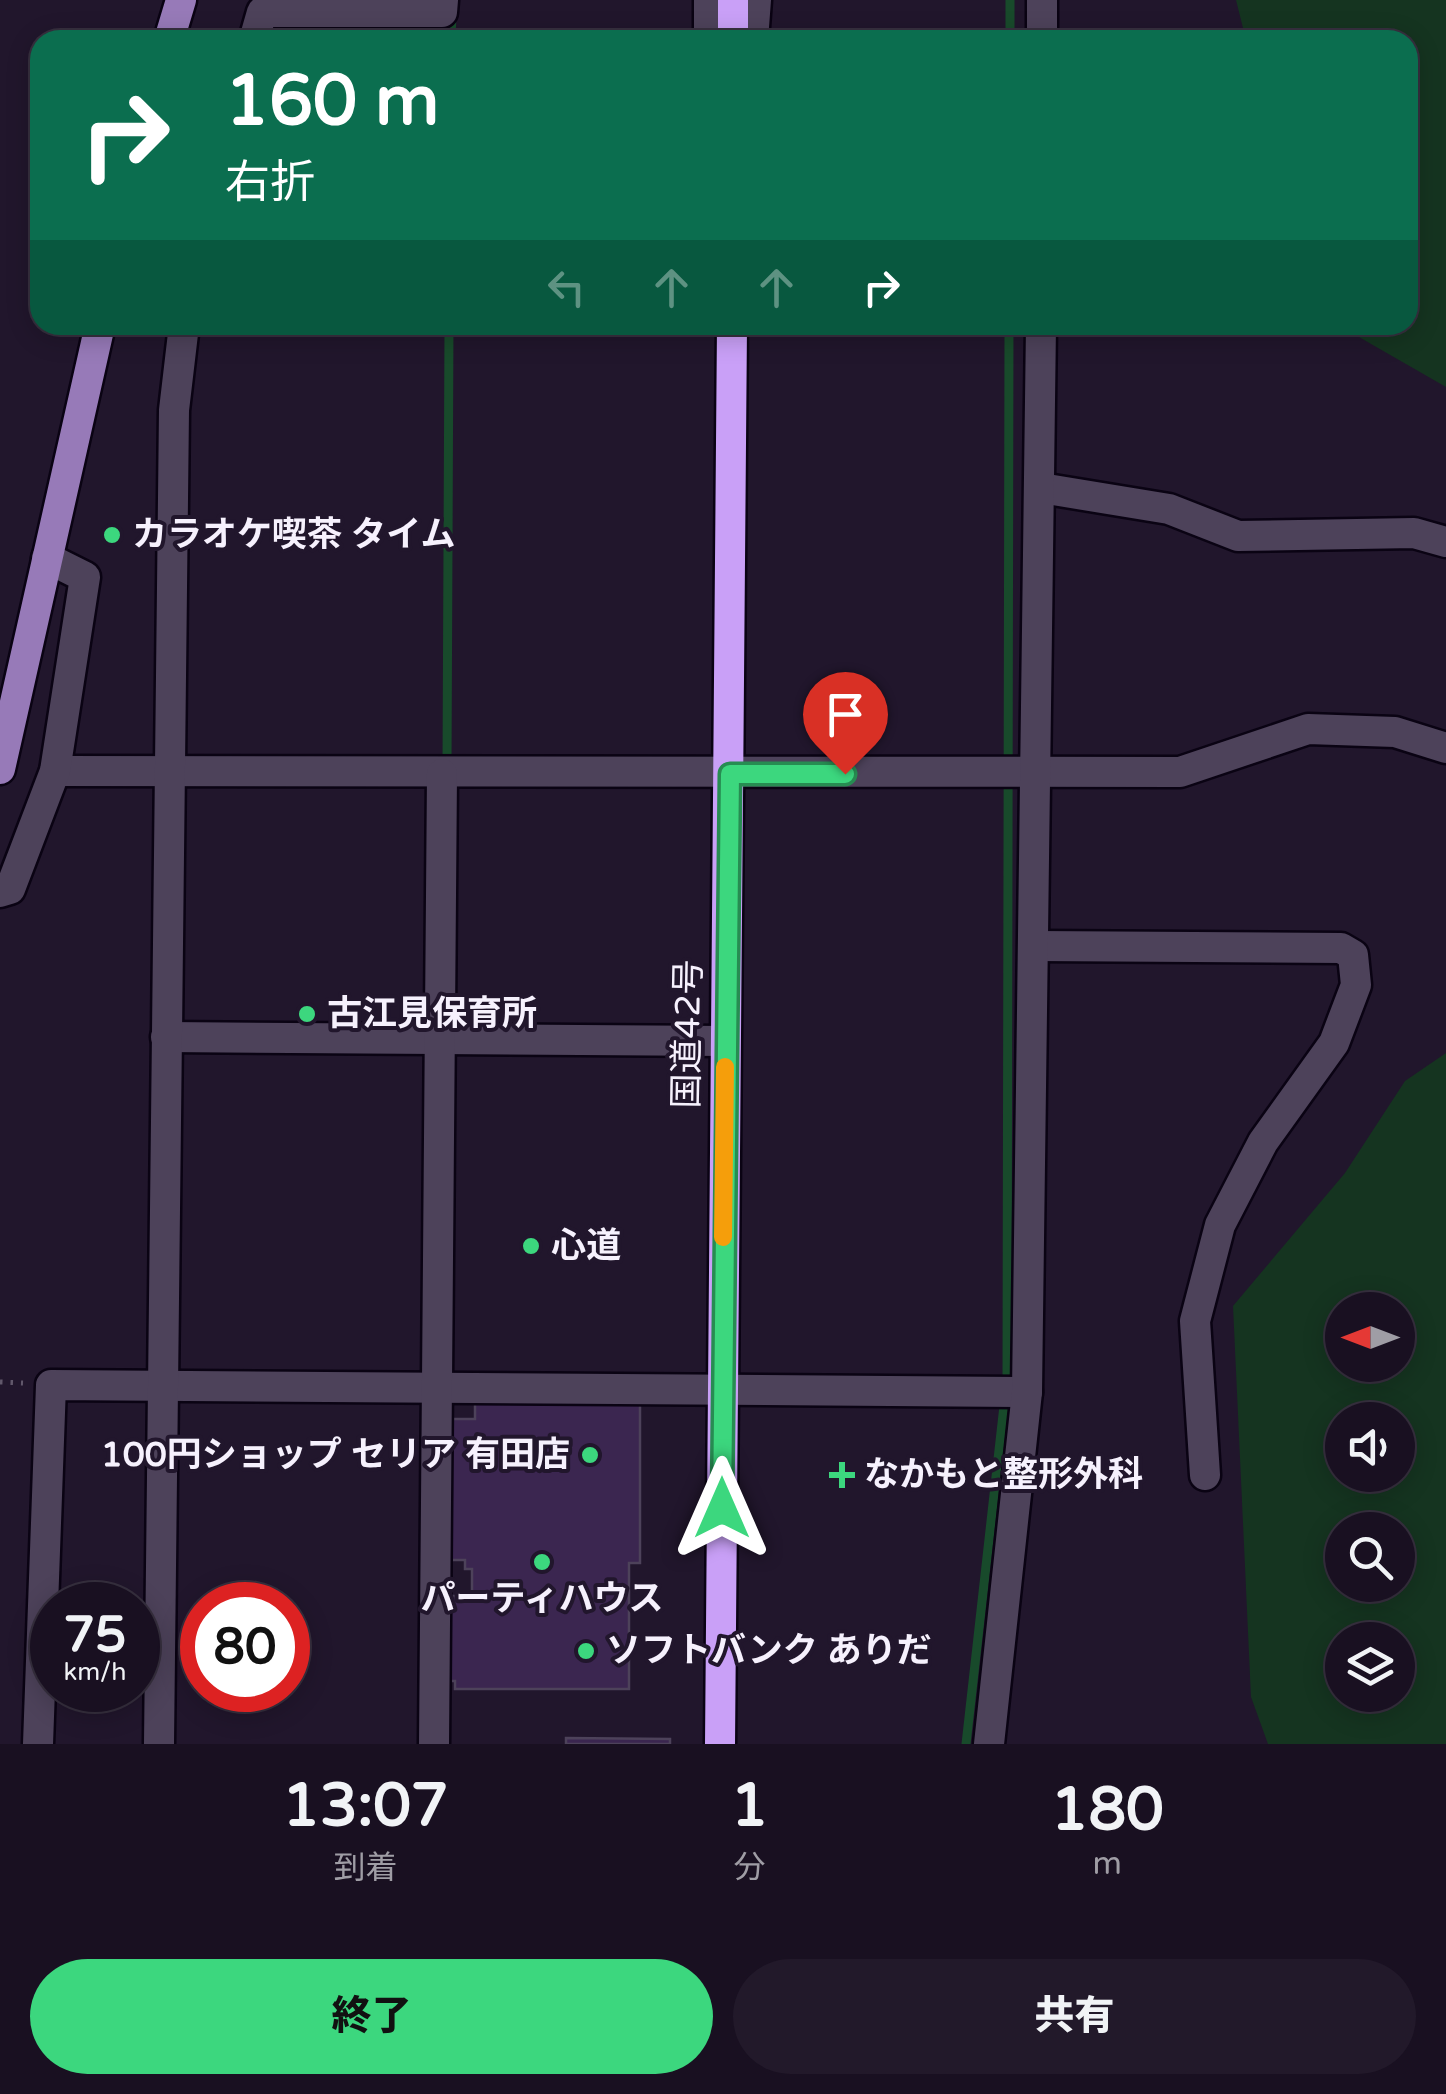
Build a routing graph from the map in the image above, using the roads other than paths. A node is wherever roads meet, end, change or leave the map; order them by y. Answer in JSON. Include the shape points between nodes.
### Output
{"nodes":[{"id":1,"x":181,"y":0,"type":"edge"},
{"id":2,"x":442,"y":0,"type":"edge"},
{"id":3,"x":709,"y":0,"type":"edge"},
{"id":4,"x":733,"y":0,"type":"edge"},
{"id":5,"x":756,"y":0,"type":"edge"},
{"id":6,"x":1042,"y":0,"type":"edge"},
{"id":7,"x":172,"y":30,"type":"edge"},
{"id":8,"x":257,"y":30,"type":"edge"},
{"id":9,"x":709,"y":30,"type":"edge"},
{"id":10,"x":733,"y":30,"type":"edge"},
{"id":11,"x":754,"y":30,"type":"edge"},
{"id":12,"x":1042,"y":30,"type":"edge"},
{"id":13,"x":98,"y":335,"type":"edge"},
{"id":14,"x":183,"y":335,"type":"edge"},
{"id":15,"x":732,"y":335,"type":"edge"},
{"id":16,"x":1041,"y":335,"type":"edge"},
{"id":17,"x":1041,"y":488,"type":"junction"},
{"id":18,"x":1446,"y":542,"type":"edge"},
{"id":19,"x":47,"y":558,"type":"junction"},
{"id":20,"x":1446,"y":748,"type":"edge"},
{"id":21,"x":0,"y":769,"type":"edge"},
{"id":22,"x":54,"y":770,"type":"junction"},
{"id":23,"x":170,"y":772,"type":"junction"},
{"id":24,"x":442,"y":774,"type":"junction"},
{"id":25,"x":730,"y":774,"type":"junction"},
{"id":26,"x":1038,"y":774,"type":"junction"},
{"id":27,"x":0,"y":892,"type":"edge"},
{"id":28,"x":1036,"y":946,"type":"junction"},
{"id":29,"x":166,"y":1038,"type":"junction"},
{"id":30,"x":441,"y":1039,"type":"junction"},
{"id":31,"x":725,"y":1041,"type":"junction"},
{"id":32,"x":163,"y":1384,"type":"junction"},
{"id":33,"x":437,"y":1386,"type":"junction"},
{"id":34,"x":722,"y":1389,"type":"junction"},
{"id":35,"x":1028,"y":1392,"type":"junction"},
{"id":36,"x":1205,"y":1475,"type":"dead end"},
{"id":37,"x":38,"y":1744,"type":"edge"},
{"id":38,"x":159,"y":1744,"type":"edge"},
{"id":39,"x":434,"y":1744,"type":"edge"},
{"id":40,"x":720,"y":1744,"type":"edge"},
{"id":41,"x":989,"y":1744,"type":"edge"}],
"edges":[{"from":1,"to":7,"type":"main road"},
{"from":2,"to":8,"type":"street","via":[[442,12],[262,12]]},
{"from":3,"to":9,"type":"street"},
{"from":4,"to":10,"type":"highway"},
{"from":5,"to":11,"type":"street"},
{"from":6,"to":12,"type":"street"},
{"from":13,"to":19,"type":"main road"},
{"from":14,"to":23,"type":"street","via":[[174,410]]},
{"from":15,"to":25,"type":"highway","name":"国道42号"},
{"from":16,"to":17,"type":"street"},
{"from":17,"to":18,"type":"street","via":[[1170,508],[1238,536],[1414,533]]},
{"from":17,"to":26,"type":"street"},
{"from":19,"to":21,"type":"main road"},
{"from":19,"to":22,"type":"street","via":[[84,577]]},
{"from":20,"to":26,"type":"street","via":[[1395,732],[1308,729],[1180,772]]},
{"from":22,"to":23,"type":"street"},
{"from":22,"to":27,"type":"street","via":[[10,889]]},
{"from":23,"to":24,"type":"street"},
{"from":23,"to":29,"type":"street"},
{"from":24,"to":25,"type":"street"},
{"from":24,"to":30,"type":"street"},
{"from":25,"to":26,"type":"street"},
{"from":25,"to":31,"type":"highway","name":"国道42号"},
{"from":26,"to":28,"type":"street"},
{"from":28,"to":35,"type":"street"},
{"from":28,"to":36,"type":"street","via":[[1341,948],[1353,955],[1356,984],[1334,1043],[1263,1142],[1220,1225],[1195,1322]]},
{"from":29,"to":30,"type":"street"},
{"from":29,"to":32,"type":"street"},
{"from":30,"to":31,"type":"street"},
{"from":30,"to":33,"type":"street"},
{"from":31,"to":34,"type":"highway","name":"国道42号"},
{"from":32,"to":33,"type":"street"},
{"from":32,"to":37,"type":"street","via":[[51,1385]]},
{"from":32,"to":38,"type":"street"},
{"from":33,"to":34,"type":"street"},
{"from":33,"to":39,"type":"street"},
{"from":34,"to":35,"type":"street"},
{"from":34,"to":40,"type":"highway","name":"国道42号"},
{"from":35,"to":41,"type":"street"}]}
